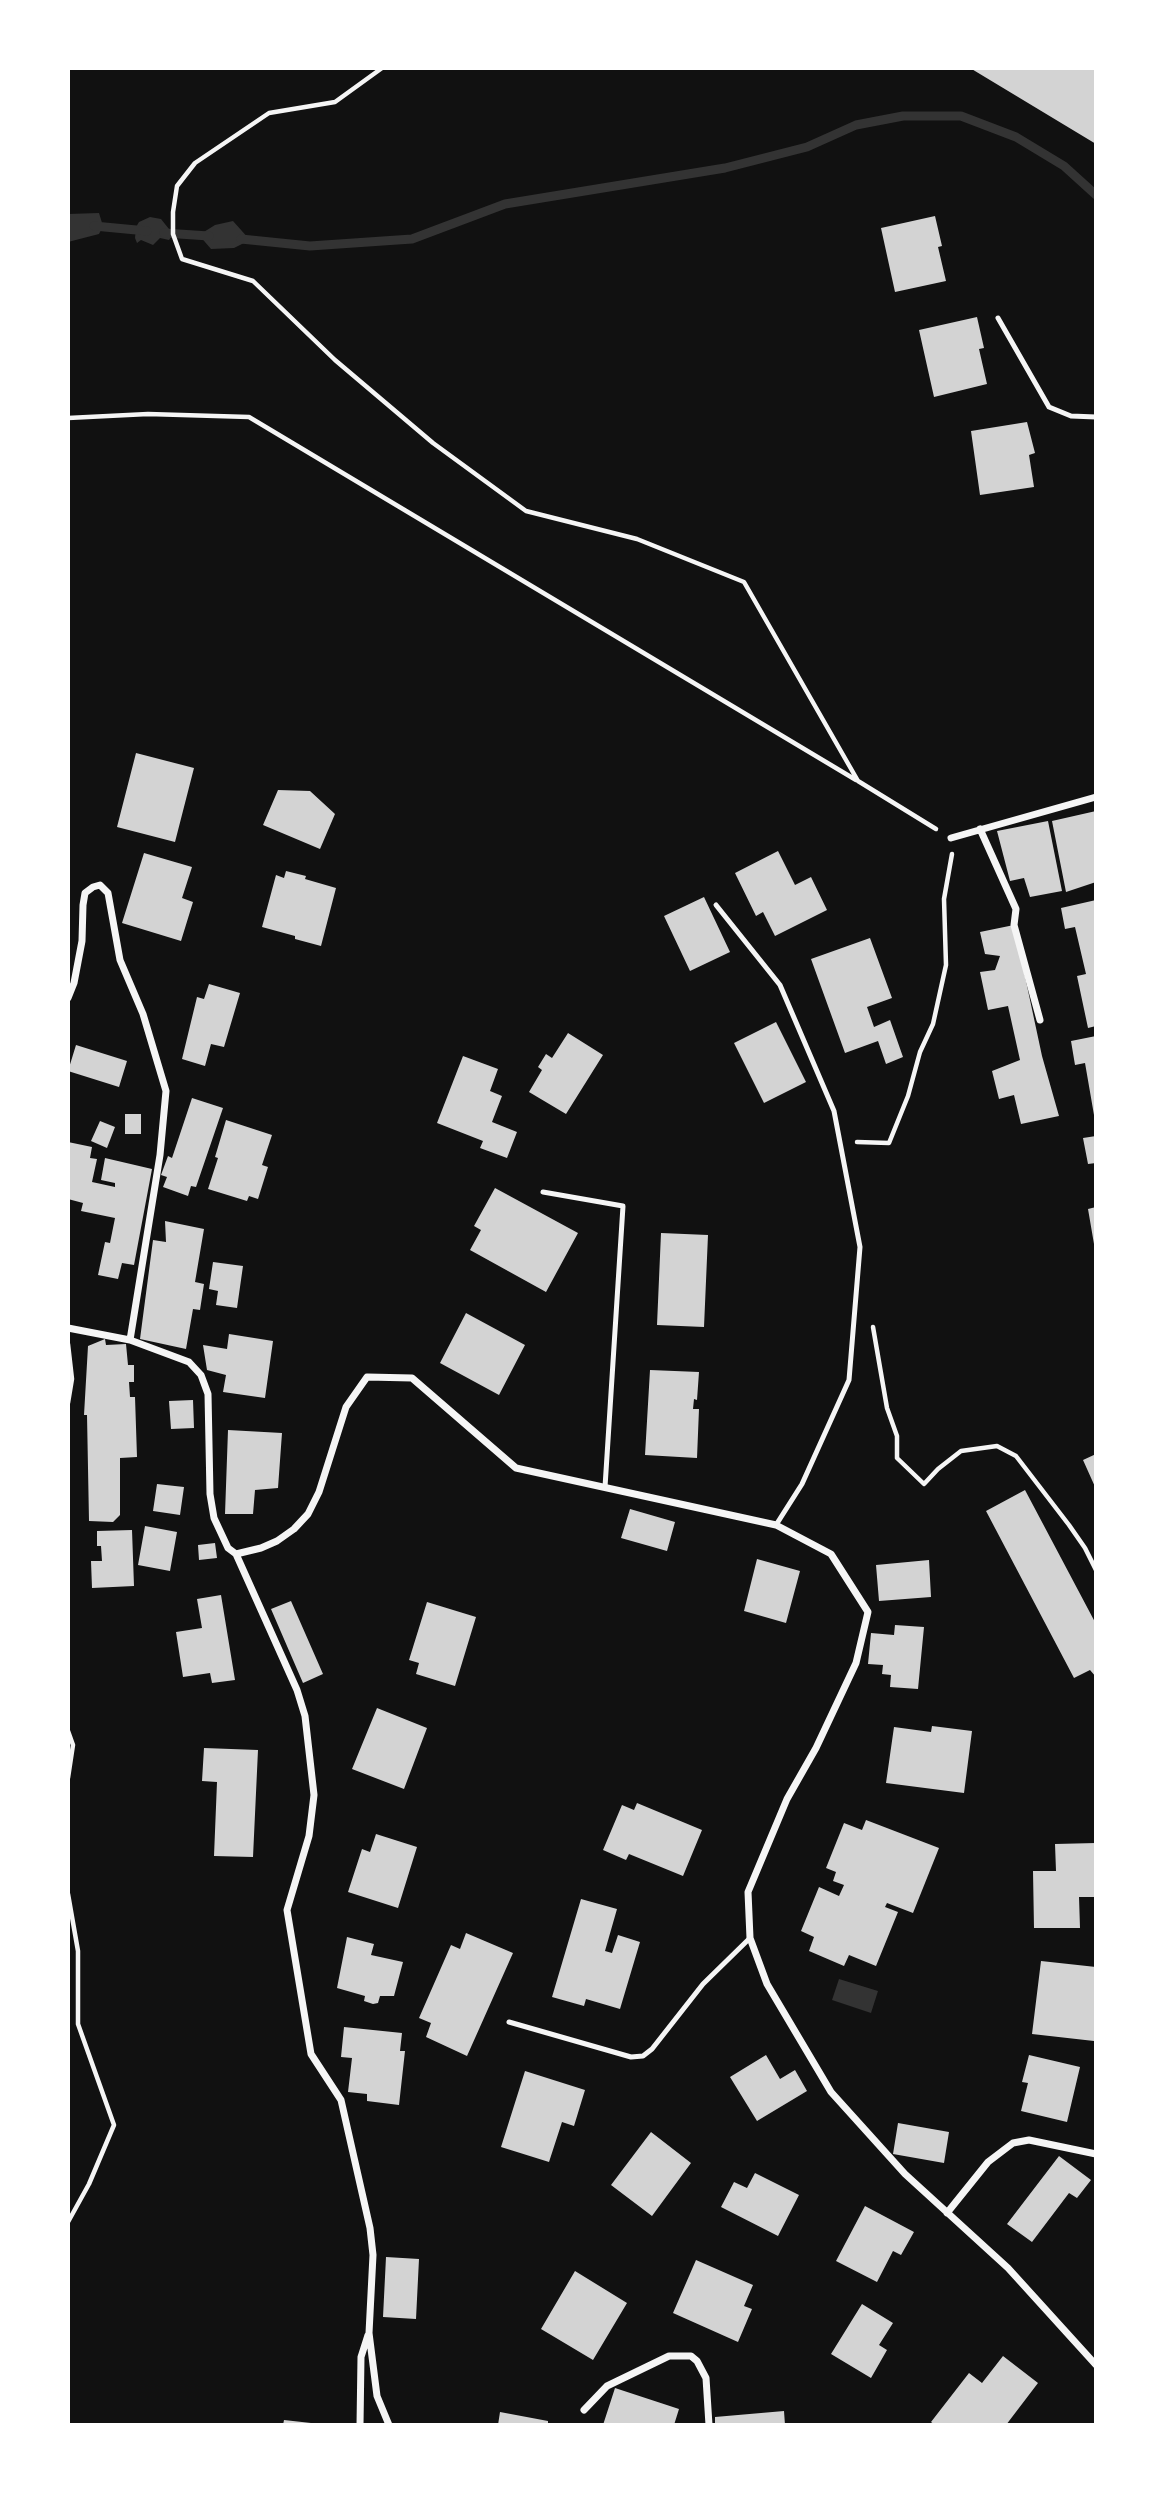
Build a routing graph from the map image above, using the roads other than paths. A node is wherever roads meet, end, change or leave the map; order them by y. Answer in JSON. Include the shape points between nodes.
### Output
{"nodes":[{"id":1,"x":998,"y":318,"type":"dead end"},
{"id":2,"x":1096,"y":416,"type":"edge"},
{"id":3,"x":1096,"y":797,"type":"edge"},
{"id":4,"x":980,"y":830,"type":"junction"},
{"id":5,"x":951,"y":838,"type":"road end"},
{"id":6,"x":716,"y":905,"type":"dead end"},
{"id":7,"x":68,"y":998,"type":"edge"},
{"id":8,"x":1040,"y":1020,"type":"dead end"},
{"id":9,"x":543,"y":1192,"type":"dead end"},
{"id":10,"x":68,"y":1328,"type":"edge"},
{"id":11,"x":131,"y":1340,"type":"junction"},
{"id":12,"x":605,"y":1487,"type":"junction"},
{"id":13,"x":776,"y":1525,"type":"junction"},
{"id":14,"x":236,"y":1554,"type":"junction"},
{"id":15,"x":750,"y":1938,"type":"junction"},
{"id":16,"x":509,"y":2022,"type":"dead end"},
{"id":17,"x":1096,"y":2154,"type":"edge"},
{"id":18,"x":947,"y":2213,"type":"junction"},
{"id":19,"x":369,"y":2333,"type":"junction"},
{"id":20,"x":1096,"y":2365,"type":"edge"},
{"id":21,"x":584,"y":2410,"type":"dead end"},
{"id":22,"x":360,"y":2425,"type":"edge"},
{"id":23,"x":389,"y":2425,"type":"edge"},
{"id":24,"x":709,"y":2425,"type":"edge"}],
"edges":[{"from":1,"to":2,"type":"lane","via":[[1049,407],[1071,416]]},
{"from":3,"to":4,"type":"street"},
{"from":4,"to":5,"type":"street"},
{"from":4,"to":8,"type":"street","via":[[1016,909],[1014,925]]},
{"from":6,"to":13,"type":"lane","via":[[780,985],[834,1111],[859,1247],[849,1380],[803,1484]]},
{"from":7,"to":11,"type":"street","via":[[82,941],[85,893],[100,886],[108,893],[120,960],[143,1014],[166,1091]]},
{"from":9,"to":12,"type":"lane","via":[[623,1206]]},
{"from":10,"to":11,"type":"street"},
{"from":11,"to":14,"type":"street","via":[[188,1362],[201,1375],[208,1395],[214,1518],[228,1548]]},
{"from":12,"to":13,"type":"street"},
{"from":12,"to":14,"type":"street","via":[[516,1468],[412,1378],[367,1377],[346,1407],[308,1514],[277,1541]]},
{"from":13,"to":15,"type":"street","via":[[831,1554],[868,1612],[856,1663],[787,1799],[748,1892]]},
{"from":14,"to":19,"type":"street","via":[[305,1716],[314,1795],[309,1836],[287,1910],[311,2054],[341,2099],[370,2228]]},
{"from":15,"to":16,"type":"lane","via":[[703,1984],[643,2056],[631,2057]]},
{"from":15,"to":18,"type":"street","via":[[766,1984],[831,2092]]},
{"from":17,"to":18,"type":"street","via":[[1029,2140],[1013,2143],[988,2162]]},
{"from":18,"to":20,"type":"street","via":[[1008,2269]]},
{"from":19,"to":22,"type":"street","via":[[361,2357]]},
{"from":19,"to":23,"type":"street","via":[[377,2396]]},
{"from":21,"to":24,"type":"street","via":[[607,2386],[669,2356],[691,2356],[706,2378]]}]}
